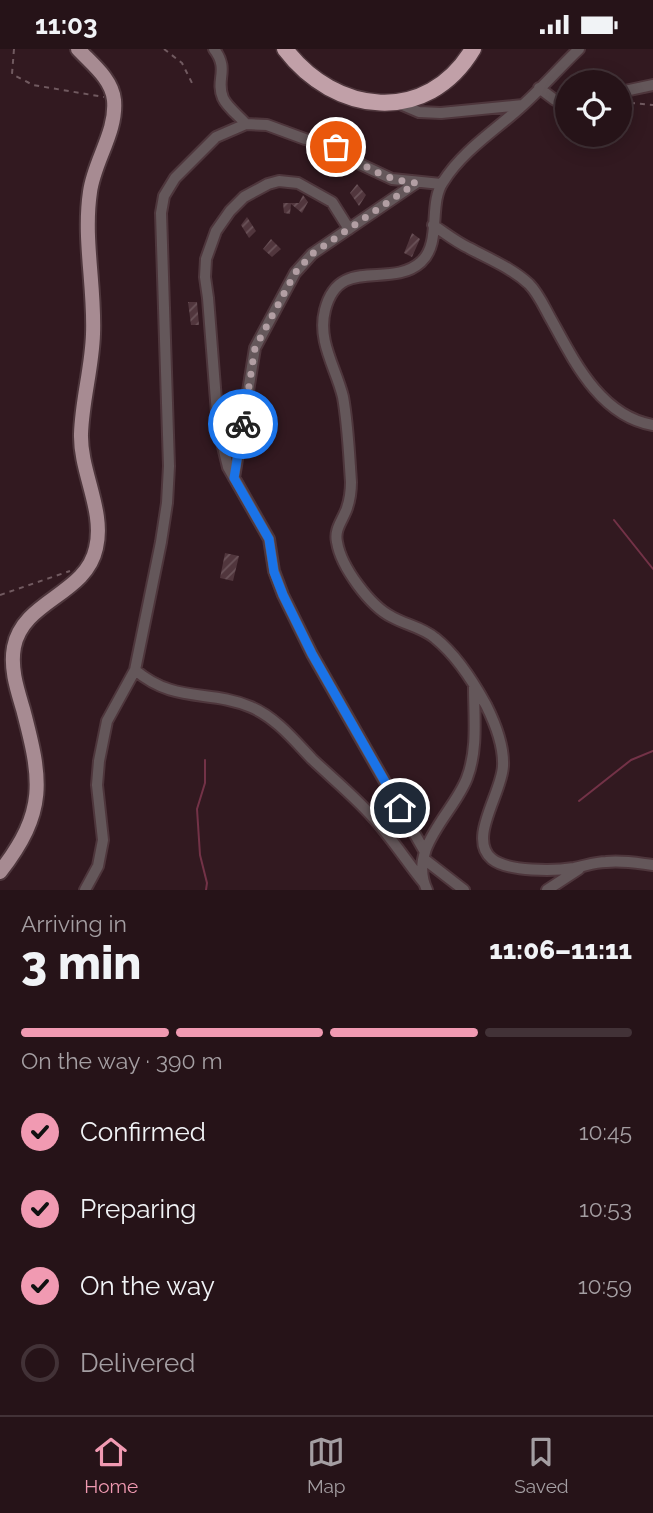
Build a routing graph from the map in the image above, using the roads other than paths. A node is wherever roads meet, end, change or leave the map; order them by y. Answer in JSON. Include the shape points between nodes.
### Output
{"nodes":[{"id":1,"x":78,"y":49,"type":"edge"},
{"id":2,"x":214,"y":49,"type":"edge"},
{"id":3,"x":285,"y":49,"type":"edge"},
{"id":4,"x":473,"y":49,"type":"edge"},
{"id":5,"x":579,"y":49,"type":"edge"},
{"id":6,"x":653,"y":85,"type":"edge"},
{"id":7,"x":539,"y":88,"type":"junction"},
{"id":8,"x":632,"y":89,"type":"edge"},
{"id":9,"x":555,"y":100,"type":"edge"},
{"id":10,"x":398,"y":103,"type":"junction"},
{"id":11,"x":523,"y":105,"type":"junction"},
{"id":12,"x":246,"y":124,"type":"junction"},
{"id":13,"x":416,"y":183,"type":"junction"},
{"id":14,"x":440,"y":184,"type":"junction"},
{"id":15,"x":433,"y":225,"type":"junction"},
{"id":16,"x":349,"y":229,"type":"junction"},
{"id":17,"x":653,"y":425,"type":"edge"},
{"id":18,"x":234,"y":478,"type":"junction"},
{"id":19,"x":135,"y":670,"type":"junction"},
{"id":20,"x":474,"y":687,"type":"junction"},
{"id":21,"x":425,"y":855,"type":"junction"},
{"id":22,"x":653,"y":865,"type":"edge"},
{"id":23,"x":585,"y":866,"type":"junction"},
{"id":24,"x":0,"y":872,"type":"edge"},
{"id":25,"x":425,"y":886,"type":"edge"},
{"id":26,"x":85,"y":890,"type":"edge"},
{"id":27,"x":464,"y":890,"type":"edge"},
{"id":28,"x":547,"y":890,"type":"edge"}],
"edges":[{"from":1,"to":24,"type":"main road","via":[[102,74],[114,100],[89,205],[93,334],[81,435],[97,521],[96,548],[81,577],[18,632],[13,663],[33,747],[36,796],[27,831]]},
{"from":2,"to":12,"type":"street","via":[[222,61],[224,100]]},
{"from":3,"to":10,"type":"highway","via":[[331,89],[379,104]]},
{"from":4,"to":10,"type":"highway","via":[[449,80],[418,99]]},
{"from":5,"to":7,"type":"street"},
{"from":6,"to":8,"type":"street"},
{"from":7,"to":9,"type":"street"},
{"from":7,"to":11,"type":"street"},
{"from":10,"to":11,"type":"street","via":[[419,112],[441,113]]},
{"from":11,"to":14,"type":"street","via":[[461,159]]},
{"from":12,"to":13,"type":"street","via":[[267,125],[331,145],[380,174]]},
{"from":12,"to":19,"type":"street","via":[[212,141],[175,178],[162,204],[167,503]]},
{"from":13,"to":14,"type":"street"},
{"from":13,"to":16,"type":"street"},
{"from":14,"to":15,"type":"street"},
{"from":15,"to":17,"type":"street","via":[[530,285],[584,376],[601,396],[620,413]]},
{"from":15,"to":20,"type":"street","via":[[428,251],[417,265],[404,272],[347,279],[325,309],[323,337],[342,397],[351,482],[336,540],[370,601],[434,637]]},
{"from":16,"to":18,"type":"street","via":[[304,262],[260,335]]},
{"from":16,"to":18,"type":"street","via":[[332,202],[298,183],[279,181],[244,197],[216,231],[205,277],[218,426]]},
{"from":18,"to":21,"type":"street","via":[[269,539],[274,572],[312,654]]},
{"from":19,"to":25,"type":"street","via":[[166,690],[243,704],[263,713],[358,801]]},
{"from":19,"to":26,"type":"street","via":[[107,721],[97,785],[103,841],[98,866]]},
{"from":20,"to":21,"type":"street","via":[[474,741],[467,778]]},
{"from":20,"to":23,"type":"street","via":[[492,718],[504,762],[498,794],[483,831],[483,847],[489,857],[515,868]]},
{"from":21,"to":25,"type":"street"},
{"from":21,"to":27,"type":"street"},
{"from":22,"to":23,"type":"street","via":[[616,861]]},
{"from":23,"to":28,"type":"street"}]}
